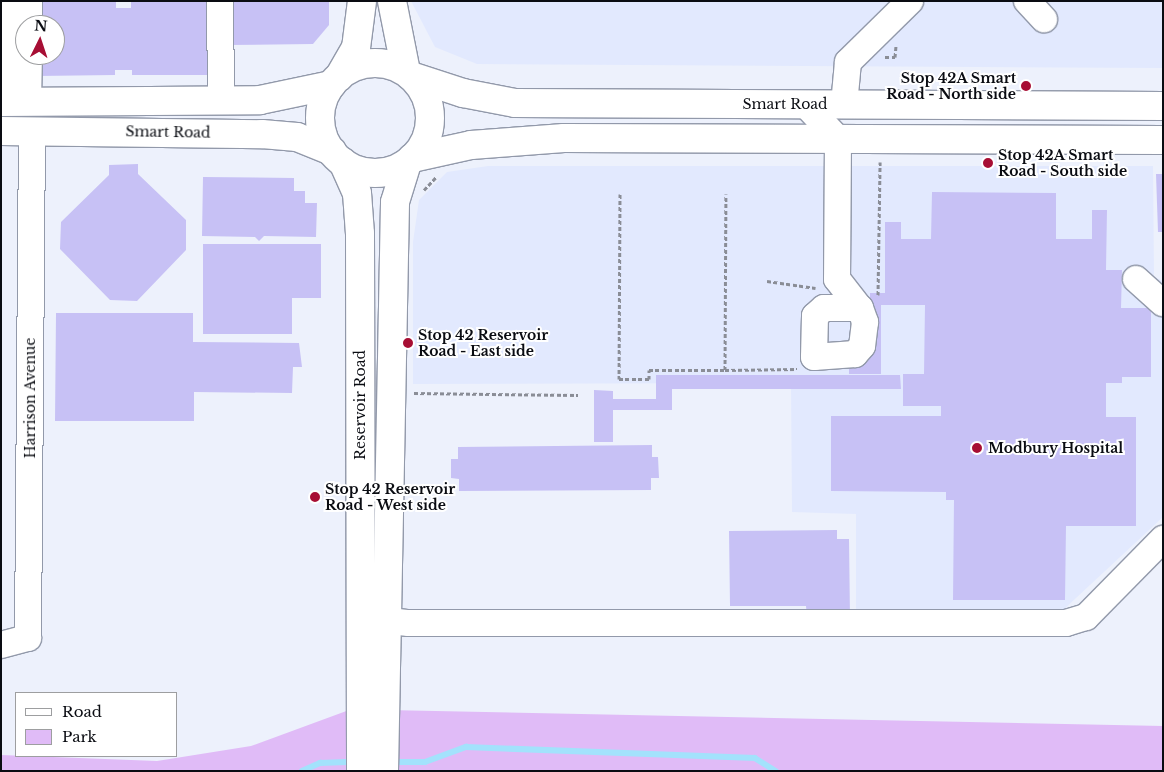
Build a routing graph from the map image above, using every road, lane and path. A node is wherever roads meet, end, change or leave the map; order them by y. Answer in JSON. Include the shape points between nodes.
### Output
{"nodes":[{"id":1,"x":8,"y":1,"type":"edge"},
{"id":2,"x":29,"y":1,"type":"edge"},
{"id":3,"x":220,"y":1,"type":"edge"},
{"id":4,"x":362,"y":1,"type":"edge"},
{"id":5,"x":392,"y":1,"type":"edge"},
{"id":6,"x":910,"y":1,"type":"edge"},
{"id":7,"x":29,"y":15,"type":"edge"},
{"id":8,"x":25,"y":65,"type":"edge"},
{"id":9,"x":408,"y":74,"type":"junction"},
{"id":10,"x":335,"y":81,"type":"junction"},
{"id":11,"x":12,"y":101,"type":"edge"},
{"id":12,"x":221,"y":101,"type":"junction"},
{"id":13,"x":805,"y":104,"type":"junction"},
{"id":14,"x":844,"y":104,"type":"junction"},
{"id":15,"x":1163,"y":106,"type":"edge"},
{"id":16,"x":1,"y":131,"type":"edge"},
{"id":17,"x":32,"y":131,"type":"junction"},
{"id":18,"x":831,"y":139,"type":"junction"},
{"id":19,"x":1163,"y":140,"type":"edge"},
{"id":20,"x":338,"y":156,"type":"junction"},
{"id":21,"x":890,"y":159,"type":"dead end"},
{"id":22,"x":410,"y":161,"type":"junction"},
{"id":23,"x":444,"y":169,"type":"dead end"},
{"id":24,"x":620,"y":194,"type":"dead end"},
{"id":25,"x":726,"y":194,"type":"dead end"},
{"id":26,"x":417,"y":197,"type":"dead end"},
{"id":27,"x":1136,"y":279,"type":"dead end"},
{"id":28,"x":869,"y":303,"type":"junction"},
{"id":29,"x":1163,"y":303,"type":"edge"},
{"id":30,"x":824,"y":308,"type":"junction"},
{"id":31,"x":409,"y":393,"type":"dead end"},
{"id":32,"x":578,"y":395,"type":"dead end"},
{"id":33,"x":1163,"y":539,"type":"edge"},
{"id":34,"x":359,"y":584,"type":"junction"},
{"id":35,"x":389,"y":620,"type":"junction"},
{"id":36,"x":1,"y":645,"type":"edge"},
{"id":37,"x":359,"y":666,"type":"junction"},
{"id":38,"x":373,"y":763,"type":"edge"}],
"edges":[{"from":1,"to":11,"type":"street"},
{"from":2,"to":7,"type":"street"},
{"from":3,"to":12,"type":"street"},
{"from":4,"to":10,"type":"main road","via":[[356,48]]},
{"from":5,"to":9,"type":"main road"},
{"from":6,"to":14,"type":"street","via":[[848,62]]},
{"from":8,"to":11,"type":"street"},
{"from":9,"to":10,"type":"main road","via":[[384,64],[368,63]]},
{"from":9,"to":13,"type":"main road","name":"Smart Road","via":[[462,93],[515,103]]},
{"from":9,"to":22,"type":"main road","via":[[422,88],[430,112],[427,138]]},
{"from":10,"to":12,"type":"main road","via":[[274,99]]},
{"from":10,"to":20,"type":"main road","via":[[321,113],[322,133]]},
{"from":11,"to":12,"type":"main road"},
{"from":13,"to":14,"type":"main road","name":"Smart Road"},
{"from":13,"to":18,"type":"street"},
{"from":14,"to":15,"type":"main road","name":"Smart Road"},
{"from":16,"to":17,"type":"main road","name":"Smart Road"},
{"from":17,"to":20,"type":"main road","name":"Smart Road","via":[[262,134],[297,137]]},
{"from":17,"to":36,"type":"street","name":"Harrison Avenue","via":[[28,638]]},
{"from":18,"to":19,"type":"main road"},
{"from":18,"to":22,"type":"main road","via":[[564,138],[471,145]]},
{"from":18,"to":28,"type":"street","via":[[837,279]]},
{"from":18,"to":30,"type":"street"},
{"from":20,"to":22,"type":"main road","via":[[375,172],[386,172]]},
{"from":20,"to":34,"type":"main road","name":"Reservoir Road","via":[[359,202]]},
{"from":21,"to":28,"type":"path","via":[[880,159]]},
{"from":22,"to":35,"type":"main road","name":"Reservoir Road","via":[[395,202]]},
{"from":23,"to":26,"type":"path"},
{"from":24,"to":25,"type":"path","via":[[619,379],[649,379],[649,370],[725,370]]},
{"from":27,"to":29,"type":"street"},
{"from":28,"to":30,"type":"street"},
{"from":28,"to":30,"type":"street","via":[[862,346],[846,356],[814,357],[815,316]]},
{"from":31,"to":32,"type":"path"},
{"from":33,"to":35,"type":"street","via":[[1092,611],[1066,624]]},
{"from":34,"to":35,"type":"street","via":[[369,603]]},
{"from":34,"to":37,"type":"main road","name":"Reservoir Road"},
{"from":35,"to":37,"type":"street"},
{"from":35,"to":38,"type":"main road","name":"Reservoir Road"},
{"from":37,"to":38,"type":"main road","name":"Reservoir Road"}]}
